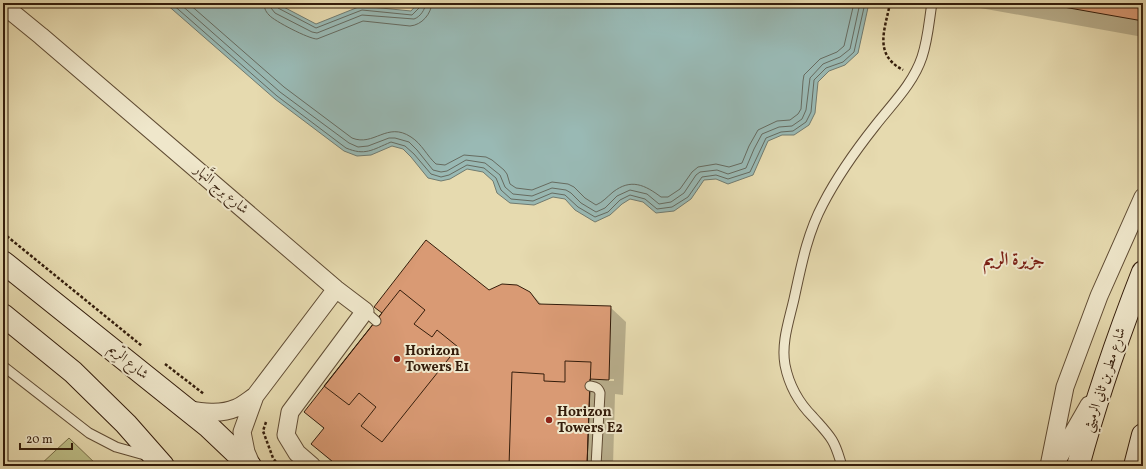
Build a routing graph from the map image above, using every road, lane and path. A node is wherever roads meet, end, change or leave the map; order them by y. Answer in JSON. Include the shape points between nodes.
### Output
{"nodes":[{"id":1,"x":890,"y":3,"type":"edge"},
{"id":2,"x":932,"y":3,"type":"edge"},
{"id":3,"x":3,"y":5,"type":"edge"},
{"id":4,"x":914,"y":76,"type":"junction"},
{"id":5,"x":1143,"y":196,"type":"edge"},
{"id":6,"x":3,"y":233,"type":"edge"},
{"id":7,"x":3,"y":262,"type":"edge"},
{"id":8,"x":1143,"y":272,"type":"edge"},
{"id":9,"x":336,"y":289,"type":"junction"},
{"id":10,"x":3,"y":315,"type":"edge"},
{"id":11,"x":145,"y":348,"type":"dead end"},
{"id":12,"x":163,"y":363,"type":"dead end"},
{"id":13,"x":3,"y":366,"type":"edge"},
{"id":14,"x":1106,"y":374,"type":"junction"},
{"id":15,"x":590,"y":386,"type":"dead end"},
{"id":16,"x":206,"y":395,"type":"dead end"},
{"id":17,"x":254,"y":396,"type":"junction"},
{"id":18,"x":186,"y":409,"type":"junction"},
{"id":19,"x":1143,"y":435,"type":"edge"},
{"id":20,"x":160,"y":462,"type":"edge"},
{"id":21,"x":251,"y":466,"type":"edge"},
{"id":22,"x":312,"y":466,"type":"edge"},
{"id":23,"x":596,"y":466,"type":"edge"},
{"id":24,"x":842,"y":466,"type":"edge"},
{"id":25,"x":1049,"y":466,"type":"edge"},
{"id":26,"x":1054,"y":466,"type":"edge"},
{"id":27,"x":1078,"y":466,"type":"edge"},
{"id":28,"x":1135,"y":466,"type":"edge"}],
"edges":[{"from":1,"to":4,"type":"path","via":[[882,45],[886,56],[895,66]]},
{"from":2,"to":4,"type":"lane","via":[[927,37]]},
{"from":3,"to":9,"type":"street","name":"شارع برج النَّهار"},
{"from":4,"to":24,"type":"lane","via":[[862,144],[822,205],[805,250],[784,346],[785,365],[795,394],[830,438]]},
{"from":5,"to":25,"type":"street","via":[[1099,296],[1065,387]]},
{"from":6,"to":11,"type":"path"},
{"from":7,"to":18,"type":"main road","name":"شارع الرِّيم"},
{"from":8,"to":14,"type":"main road","name":"شارع مطر بن ثاني الرميثي"},
{"from":9,"to":17,"type":"street"},
{"from":9,"to":22,"type":"street","name":"شارع برج النَّهار","via":[[371,316],[290,412],[286,435],[297,453]]},
{"from":10,"to":20,"type":"main road","via":[[73,372]]},
{"from":12,"to":16,"type":"path"},
{"from":13,"to":20,"type":"lane","via":[[103,441]]},
{"from":14,"to":26,"type":"street"},
{"from":14,"to":27,"type":"main road","name":"شارع مطر بن ثاني الرميثي"},
{"from":15,"to":23,"type":"lane","via":[[595,386],[600,393]]},
{"from":17,"to":18,"type":"street","via":[[237,408],[220,412]]},
{"from":17,"to":21,"type":"street","via":[[242,432]]},
{"from":18,"to":21,"type":"main road","name":"شارع الرِّيم"},
{"from":19,"to":28,"type":"main road"}]}
